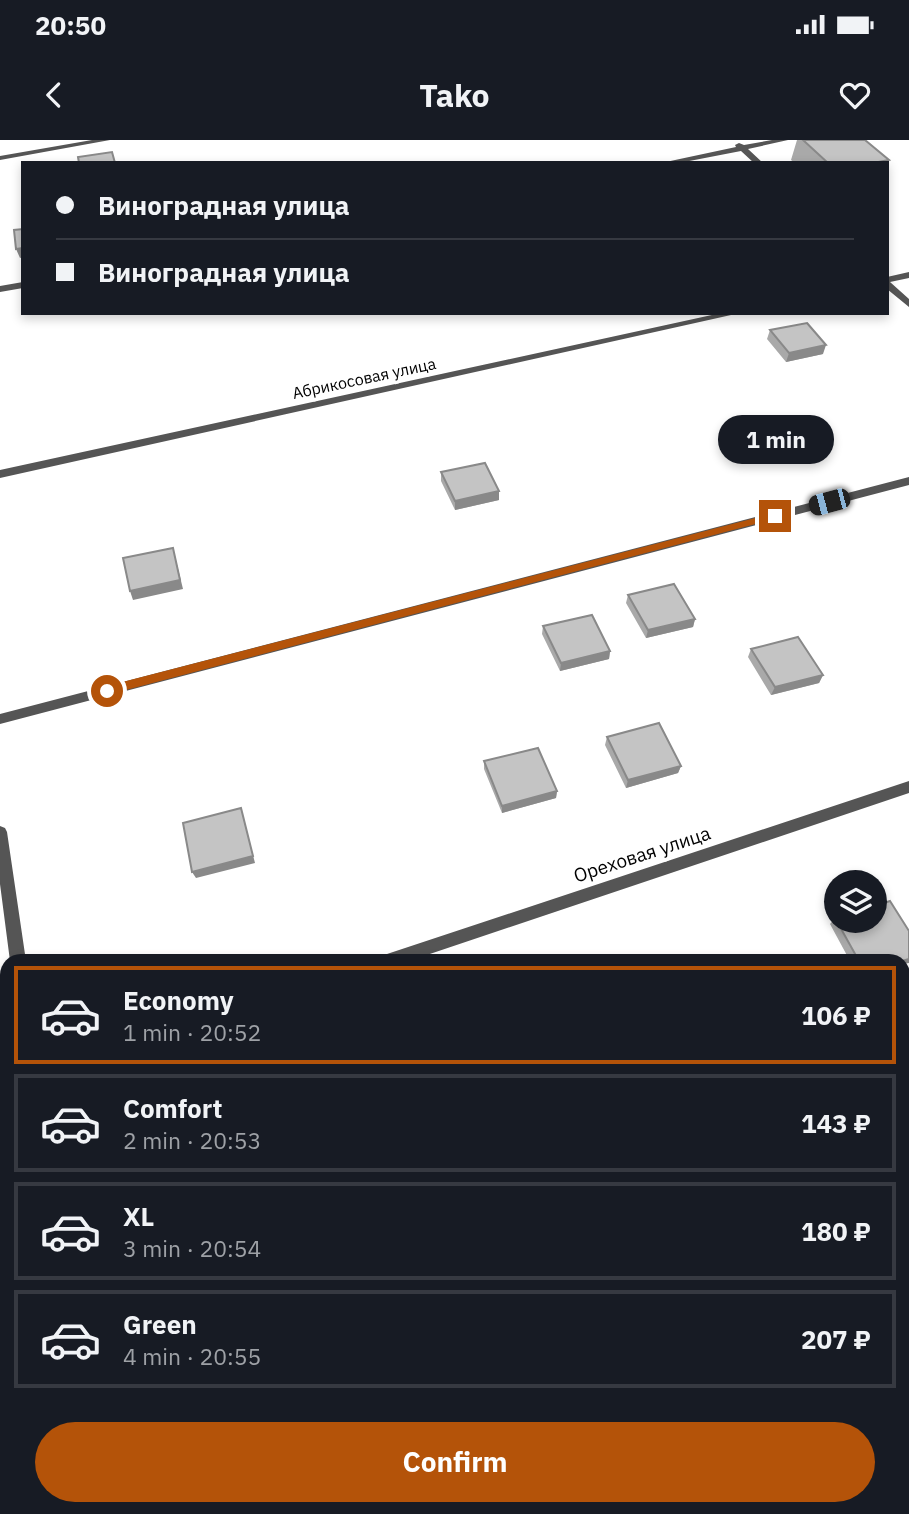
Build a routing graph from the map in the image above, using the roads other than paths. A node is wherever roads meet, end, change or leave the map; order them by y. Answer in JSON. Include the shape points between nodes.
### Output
{"nodes":[{"id":1,"x":106,"y":140,"type":"edge"},
{"id":2,"x":735,"y":140,"type":"edge"},
{"id":3,"x":784,"y":140,"type":"edge"},
{"id":4,"x":743,"y":148,"type":"junction"},
{"id":5,"x":0,"y":158,"type":"edge"},
{"id":6,"x":675,"y":161,"type":"edge"},
{"id":7,"x":757,"y":161,"type":"edge"},
{"id":8,"x":909,"y":275,"type":"edge"},
{"id":9,"x":889,"y":281,"type":"edge"},
{"id":10,"x":889,"y":284,"type":"edge"},
{"id":11,"x":21,"y":285,"type":"edge"},
{"id":12,"x":0,"y":289,"type":"edge"},
{"id":13,"x":909,"y":304,"type":"edge"},
{"id":14,"x":726,"y":315,"type":"edge"},
{"id":15,"x":0,"y":474,"type":"edge"},
{"id":16,"x":909,"y":481,"type":"edge"},
{"id":17,"x":0,"y":719,"type":"edge"},
{"id":18,"x":909,"y":787,"type":"edge"},
{"id":19,"x":0,"y":832,"type":"edge"},
{"id":20,"x":17,"y":954,"type":"edge"},
{"id":21,"x":408,"y":954,"type":"edge"}],
"edges":[{"from":1,"to":5,"type":"street"},
{"from":2,"to":4,"type":"street"},
{"from":3,"to":4,"type":"street"},
{"from":4,"to":6,"type":"street"},
{"from":4,"to":7,"type":"street"},
{"from":8,"to":9,"type":"street"},
{"from":10,"to":13,"type":"street"},
{"from":11,"to":12,"type":"street"},
{"from":14,"to":15,"type":"street","name":"Абрикосовая улица"},
{"from":16,"to":17,"type":"street"},
{"from":18,"to":21,"type":"street","name":"Ореховая улица"},
{"from":19,"to":20,"type":"street"}]}
